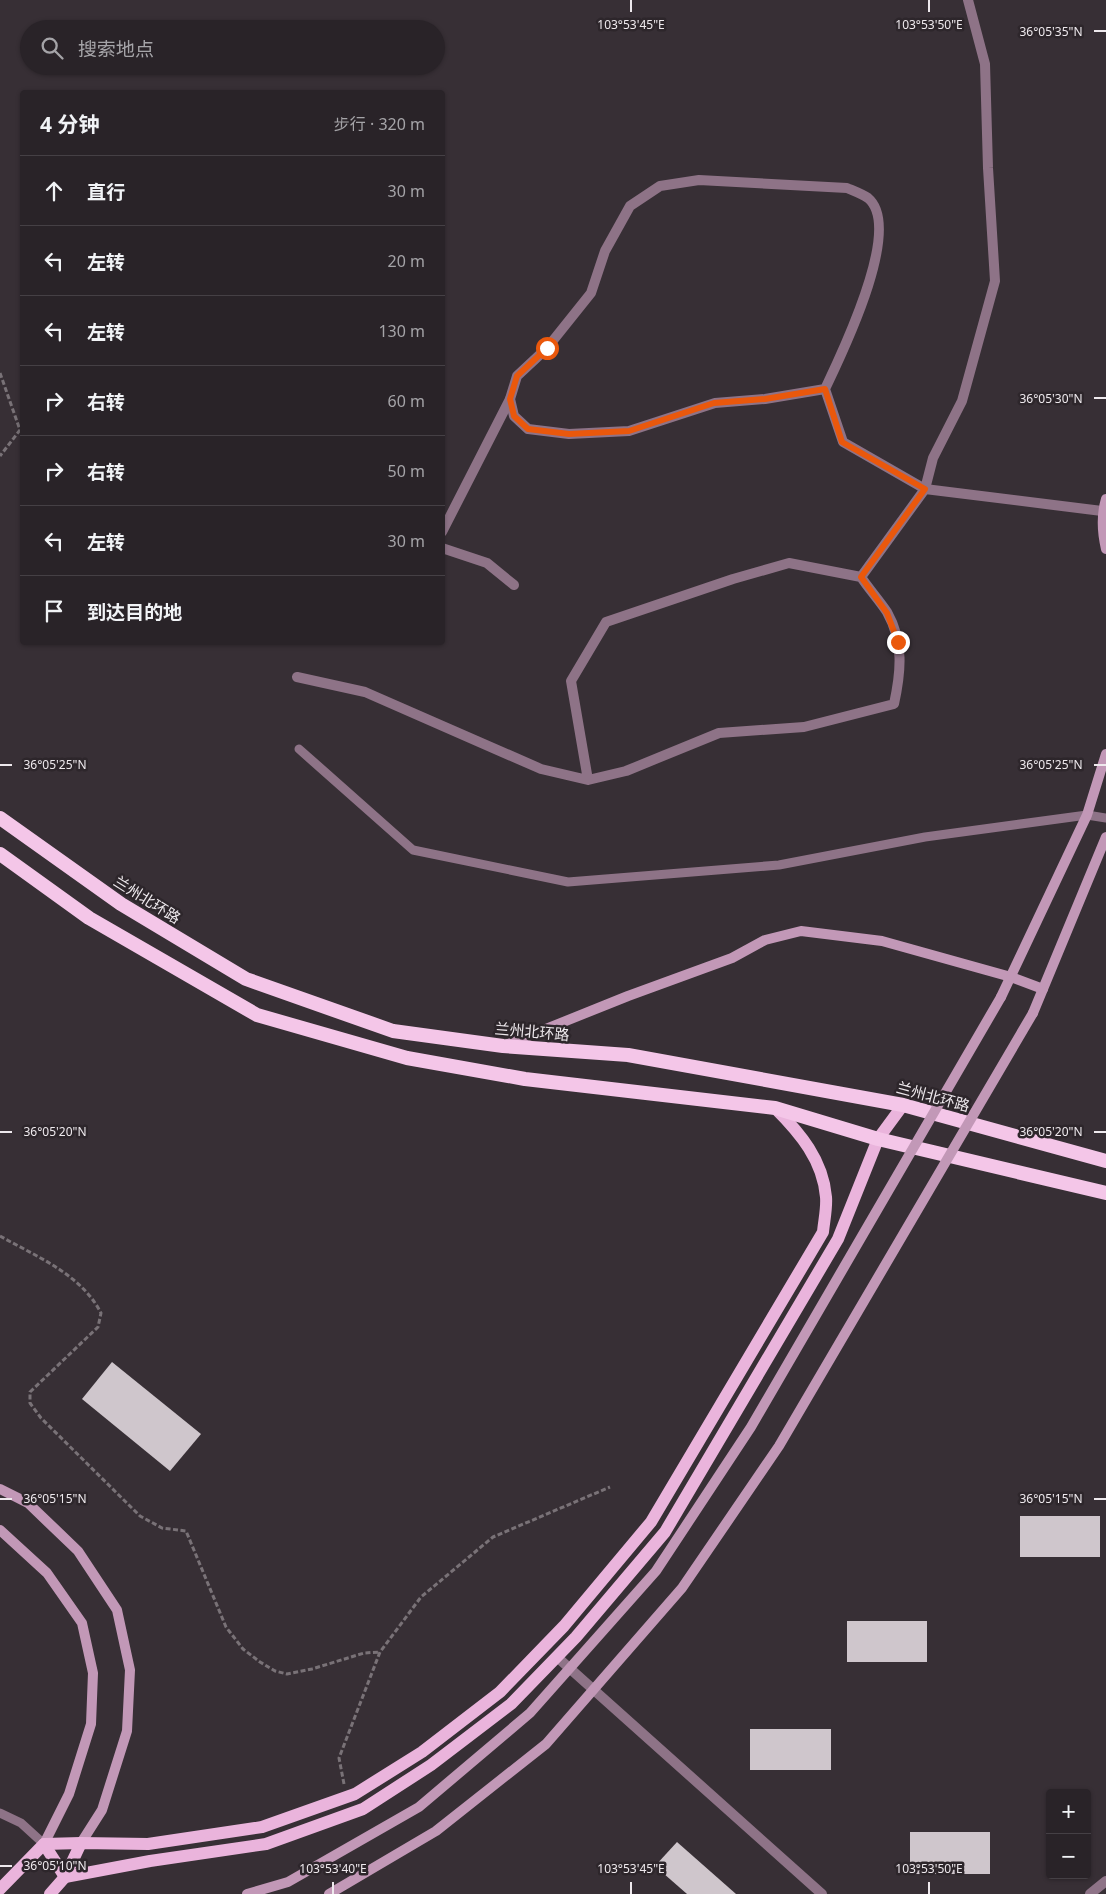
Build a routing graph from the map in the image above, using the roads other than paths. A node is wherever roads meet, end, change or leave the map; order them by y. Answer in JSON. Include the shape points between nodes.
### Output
{"nodes":[{"id":1,"x":968,"y":0,"type":"edge"},
{"id":2,"x":825,"y":389,"type":"junction"},
{"id":3,"x":510,"y":399,"type":"junction"},
{"id":4,"x":925,"y":489,"type":"junction"},
{"id":5,"x":1106,"y":498,"type":"edge"},
{"id":6,"x":1102,"y":511,"type":"junction"},
{"id":7,"x":445,"y":526,"type":"edge"},
{"id":8,"x":445,"y":549,"type":"edge"},
{"id":9,"x":1106,"y":550,"type":"edge"},
{"id":10,"x":861,"y":577,"type":"junction"},
{"id":11,"x":514,"y":585,"type":"dead end"},
{"id":12,"x":297,"y":677,"type":"dead end"},
{"id":13,"x":299,"y":749,"type":"dead end"},
{"id":14,"x":1106,"y":754,"type":"edge"},
{"id":15,"x":588,"y":780,"type":"junction"},
{"id":16,"x":1087,"y":816,"type":"junction"},
{"id":17,"x":0,"y":818,"type":"edge"},
{"id":18,"x":1106,"y":818,"type":"edge"},
{"id":19,"x":1106,"y":836,"type":"edge"},
{"id":20,"x":3,"y":856,"type":"edge"},
{"id":21,"x":1011,"y":977,"type":"junction"},
{"id":22,"x":1043,"y":989,"type":"junction"},
{"id":23,"x":503,"y":1046,"type":"junction"},
{"id":24,"x":903,"y":1105,"type":"junction"},
{"id":25,"x":775,"y":1108,"type":"junction"},
{"id":26,"x":878,"y":1139,"type":"junction"},
{"id":27,"x":1106,"y":1162,"type":"edge"},
{"id":28,"x":1106,"y":1194,"type":"edge"},
{"id":29,"x":0,"y":1489,"type":"edge"},
{"id":30,"x":0,"y":1530,"type":"edge"},
{"id":31,"x":556,"y":1657,"type":"junction"},
{"id":32,"x":0,"y":1813,"type":"edge"},
{"id":33,"x":80,"y":1842,"type":"junction"},
{"id":34,"x":44,"y":1844,"type":"junction"},
{"id":35,"x":65,"y":1877,"type":"junction"},
{"id":36,"x":1106,"y":1881,"type":"edge"},
{"id":37,"x":0,"y":1889,"type":"edge"},
{"id":38,"x":50,"y":1894,"type":"edge"},
{"id":39,"x":247,"y":1894,"type":"edge"},
{"id":40,"x":329,"y":1894,"type":"edge"},
{"id":41,"x":822,"y":1894,"type":"edge"},
{"id":42,"x":1090,"y":1894,"type":"edge"}],
"edges":[{"from":1,"to":4,"type":"street","via":[[985,64],[995,281],[962,401],[933,458]]},
{"from":2,"to":3,"type":"street","via":[[714,403],[629,431],[569,434],[528,429],[514,416]]},
{"from":2,"to":3,"type":"street","via":[[858,319],[878,251],[878,217],[869,199],[848,188],[699,180],[660,186],[630,206],[605,251],[591,294],[547,348],[517,376]]},
{"from":2,"to":4,"type":"street","via":[[842,442]]},
{"from":3,"to":7,"type":"street"},
{"from":4,"to":6,"type":"street"},
{"from":4,"to":10,"type":"street"},
{"from":5,"to":6,"type":"main road"},
{"from":6,"to":9,"type":"main road"},
{"from":8,"to":11,"type":"street","via":[[487,563]]},
{"from":10,"to":15,"type":"street","via":[[789,563],[606,622],[571,681]]},
{"from":10,"to":15,"type":"street","via":[[887,613],[898,642],[901,673],[894,704],[804,727],[720,733],[626,770]]},
{"from":12,"to":15,"type":"street","via":[[365,692],[541,770]]},
{"from":13,"to":16,"type":"lane","via":[[413,850],[568,882],[779,865],[926,837]]},
{"from":14,"to":16,"type":"main road"},
{"from":16,"to":18,"type":"lane"},
{"from":16,"to":21,"type":"main road"},
{"from":17,"to":23,"type":"highway","name":"兰州北环路","via":[[121,904],[246,979],[393,1031]]},
{"from":19,"to":22,"type":"main road"},
{"from":20,"to":25,"type":"highway","via":[[89,918],[257,1015],[407,1058],[516,1078]]},
{"from":21,"to":22,"type":"main road"},
{"from":21,"to":23,"type":"main road","via":[[882,941],[801,931],[765,940],[732,958]]},
{"from":21,"to":39,"type":"main road","bridge":true,"via":[[750,1427],[656,1571],[530,1713],[419,1807],[288,1882]]},
{"from":22,"to":40,"type":"main road","bridge":true,"via":[[1033,1013],[779,1446],[682,1588],[546,1744],[436,1831]]},
{"from":23,"to":24,"type":"highway","name":"兰州北环路","via":[[628,1055]]},
{"from":24,"to":26,"type":"main road"},
{"from":24,"to":27,"type":"highway","name":"兰州北环路"},
{"from":25,"to":26,"type":"highway"},
{"from":25,"to":33,"type":"main road","via":[[800,1133],[818,1163],[826,1198],[824,1232],[651,1522],[564,1626],[500,1692],[422,1752],[355,1794],[262,1828],[148,1844]]},
{"from":26,"to":28,"type":"highway"},
{"from":26,"to":31,"type":"main road","via":[[838,1240],[665,1532]]},
{"from":29,"to":33,"type":"main road","via":[[28,1503],[78,1551],[117,1610],[130,1670],[128,1731],[102,1810]]},
{"from":30,"to":34,"type":"main road","via":[[48,1573],[82,1623],[93,1673],[91,1724],[68,1794]]},
{"from":31,"to":35,"type":"main road","via":[[511,1704],[431,1765],[363,1809],[266,1844]]},
{"from":31,"to":41,"type":"street"},
{"from":32,"to":34,"type":"lane","via":[[21,1823]]},
{"from":33,"to":34,"type":"main road"},
{"from":33,"to":35,"type":"main road"},
{"from":34,"to":35,"type":"main road"},
{"from":34,"to":37,"type":"main road"},
{"from":35,"to":38,"type":"main road"},
{"from":36,"to":42,"type":"street"}]}
